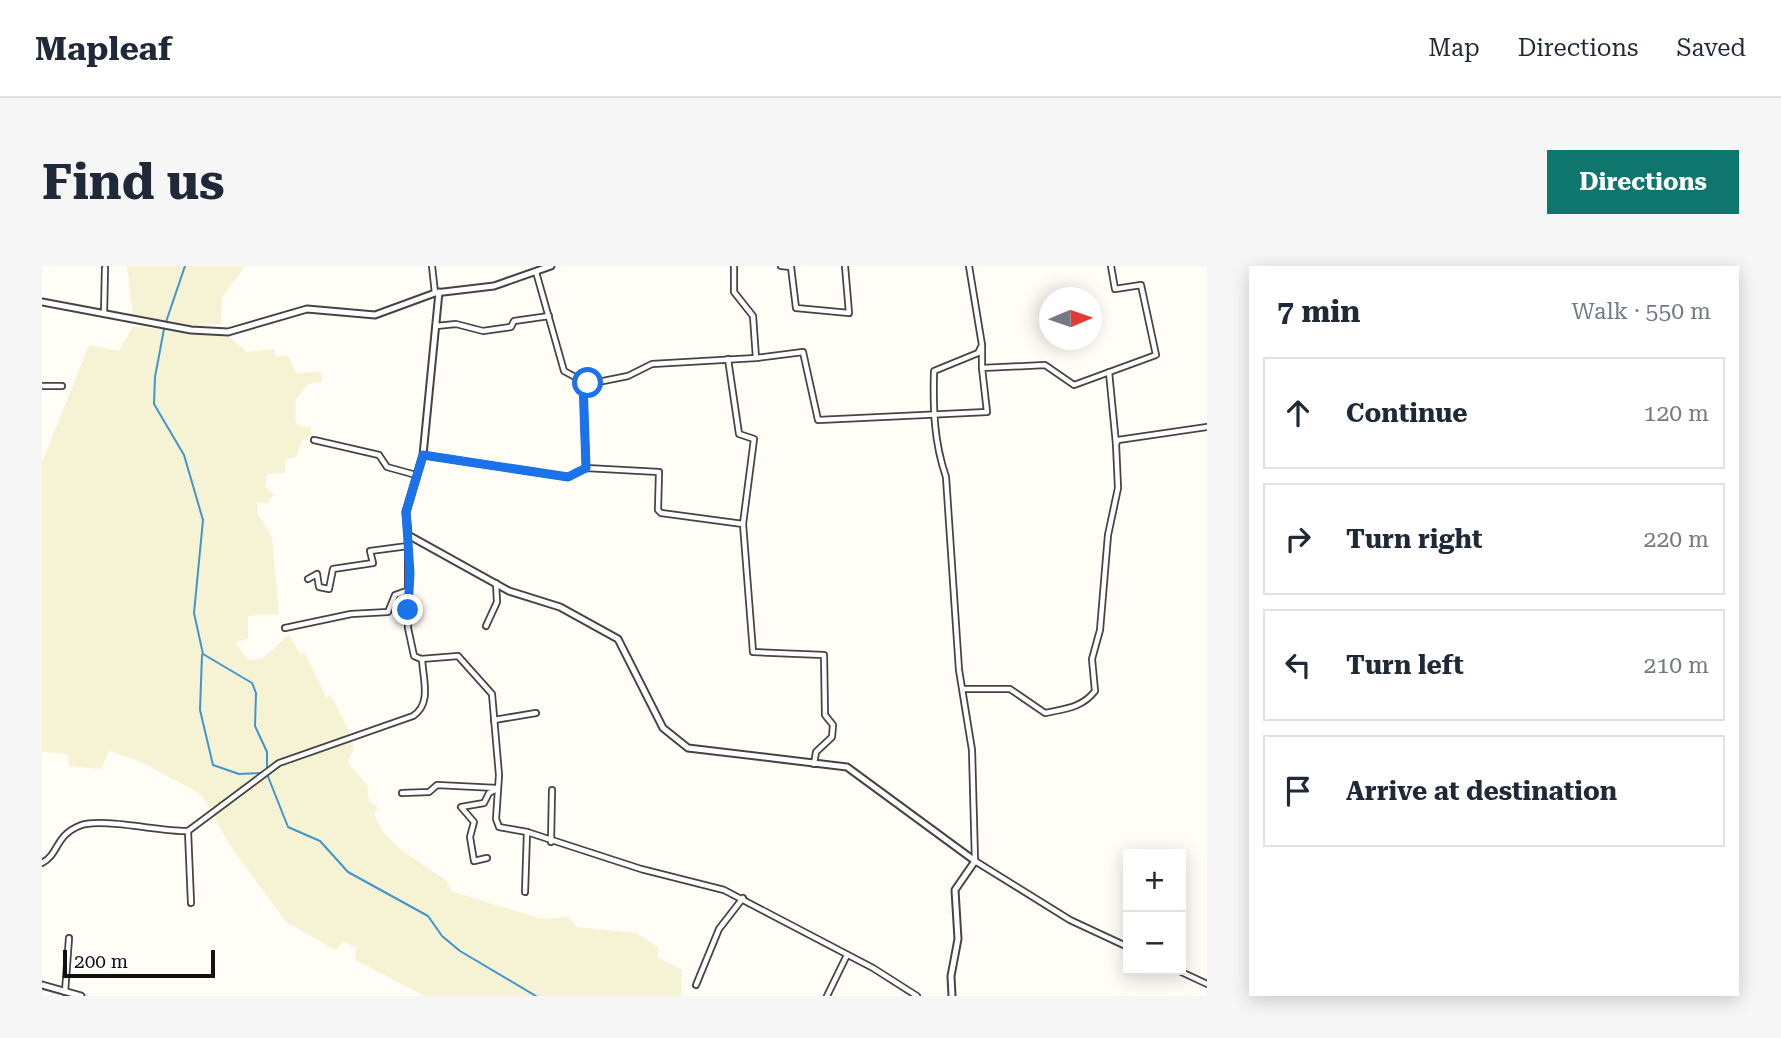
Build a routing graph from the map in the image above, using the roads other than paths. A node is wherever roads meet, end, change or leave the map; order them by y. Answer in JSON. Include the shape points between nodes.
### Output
{"nodes":[{"id":1,"x":432,"y":266,"type":"edge"},
{"id":2,"x":551,"y":266,"type":"edge"},
{"id":3,"x":734,"y":266,"type":"edge"},
{"id":4,"x":781,"y":266,"type":"edge"},
{"id":5,"x":845,"y":266,"type":"edge"},
{"id":6,"x":969,"y":266,"type":"edge"},
{"id":7,"x":1111,"y":266,"type":"edge"},
{"id":8,"x":105,"y":268,"type":"dead end"},
{"id":9,"x":536,"y":272,"type":"junction"},
{"id":10,"x":437,"y":293,"type":"junction"},
{"id":11,"x":42,"y":302,"type":"edge"},
{"id":12,"x":104,"y":314,"type":"junction"},
{"id":13,"x":549,"y":316,"type":"junction"},
{"id":14,"x":436,"y":326,"type":"junction"},
{"id":15,"x":982,"y":345,"type":"junction"},
{"id":16,"x":756,"y":358,"type":"junction"},
{"id":17,"x":728,"y":359,"type":"junction"},
{"id":18,"x":982,"y":368,"type":"junction"},
{"id":19,"x":1108,"y":372,"type":"junction"},
{"id":20,"x":583,"y":381,"type":"junction"},
{"id":21,"x":42,"y":386,"type":"edge"},
{"id":22,"x":62,"y":386,"type":"dead end"},
{"id":23,"x":933,"y":413,"type":"junction"},
{"id":24,"x":1207,"y":427,"type":"edge"},
{"id":25,"x":314,"y":440,"type":"dead end"},
{"id":26,"x":1116,"y":444,"type":"junction"},
{"id":27,"x":423,"y":455,"type":"junction"},
{"id":28,"x":586,"y":468,"type":"junction"},
{"id":29,"x":416,"y":475,"type":"junction"},
{"id":30,"x":743,"y":524,"type":"junction"},
{"id":31,"x":408,"y":535,"type":"junction"},
{"id":32,"x":408,"y":545,"type":"junction"},
{"id":33,"x":308,"y":579,"type":"dead end"},
{"id":34,"x":496,"y":583,"type":"junction"},
{"id":35,"x":409,"y":590,"type":"junction"},
{"id":36,"x":486,"y":626,"type":"dead end"},
{"id":37,"x":285,"y":628,"type":"dead end"},
{"id":38,"x":422,"y":659,"type":"junction"},
{"id":39,"x":963,"y":689,"type":"junction"},
{"id":40,"x":536,"y":713,"type":"dead end"},
{"id":41,"x":494,"y":720,"type":"junction"},
{"id":42,"x":814,"y":764,"type":"junction"},
{"id":43,"x":498,"y":788,"type":"junction"},
{"id":44,"x":552,"y":790,"type":"dead end"},
{"id":45,"x":402,"y":793,"type":"dead end"},
{"id":46,"x":188,"y":831,"type":"junction"},
{"id":47,"x":527,"y":832,"type":"junction"},
{"id":48,"x":551,"y":842,"type":"junction"},
{"id":49,"x":487,"y":858,"type":"dead end"},
{"id":50,"x":975,"y":861,"type":"junction"},
{"id":51,"x":42,"y":863,"type":"edge"},
{"id":52,"x":525,"y":892,"type":"dead end"},
{"id":53,"x":743,"y":898,"type":"junction"},
{"id":54,"x":191,"y":903,"type":"dead end"},
{"id":55,"x":69,"y":938,"type":"dead end"},
{"id":56,"x":1123,"y":945,"type":"edge"},
{"id":57,"x":847,"y":955,"type":"junction"},
{"id":58,"x":1186,"y":974,"type":"edge"},
{"id":59,"x":1207,"y":984,"type":"edge"},
{"id":60,"x":42,"y":985,"type":"edge"},
{"id":61,"x":696,"y":985,"type":"dead end"},
{"id":62,"x":65,"y":992,"type":"junction"},
{"id":63,"x":81,"y":996,"type":"edge"},
{"id":64,"x":827,"y":996,"type":"edge"},
{"id":65,"x":917,"y":996,"type":"edge"},
{"id":66,"x":952,"y":996,"type":"edge"}],
"edges":[{"from":1,"to":10,"type":"street"},
{"from":2,"to":9,"type":"street"},
{"from":3,"to":16,"type":"street","via":[[734,292],[753,316]]},
{"from":4,"to":5,"type":"street","via":[[791,267],[796,309],[849,313]]},
{"from":6,"to":15,"type":"street"},
{"from":7,"to":19,"type":"street","via":[[1115,289],[1141,285],[1156,355]]},
{"from":8,"to":12,"type":"street"},
{"from":9,"to":10,"type":"street","via":[[494,286]]},
{"from":9,"to":13,"type":"street"},
{"from":10,"to":12,"type":"street","via":[[375,315],[307,310],[228,332]]},
{"from":10,"to":14,"type":"street"},
{"from":11,"to":12,"type":"street"},
{"from":13,"to":14,"type":"street","via":[[483,331],[456,324]]},
{"from":13,"to":20,"type":"street","via":[[564,371]]},
{"from":14,"to":27,"type":"street"},
{"from":15,"to":18,"type":"street"},
{"from":15,"to":23,"type":"street","via":[[978,352],[934,371]]},
{"from":16,"to":17,"type":"street"},
{"from":16,"to":23,"type":"street","via":[[803,352],[818,420]]},
{"from":17,"to":20,"type":"street","via":[[652,364],[628,376]]},
{"from":17,"to":30,"type":"street","via":[[739,434],[754,439]]},
{"from":18,"to":19,"type":"street","via":[[1045,365],[1074,384]]},
{"from":18,"to":23,"type":"street","via":[[988,412]]},
{"from":19,"to":26,"type":"street"},
{"from":20,"to":28,"type":"street"},
{"from":21,"to":22,"type":"street"},
{"from":23,"to":39,"type":"street","via":[[937,453],[946,477]]},
{"from":24,"to":26,"type":"street","via":[[1133,436]]},
{"from":25,"to":29,"type":"street","via":[[379,456],[387,467]]},
{"from":26,"to":39,"type":"street","via":[[1118,488],[1108,535],[1100,630],[1092,659],[1095,691],[1076,707],[1045,713],[1010,690]]},
{"from":27,"to":28,"type":"street","via":[[568,477]]},
{"from":27,"to":29,"type":"street"},
{"from":28,"to":30,"type":"street","via":[[659,472],[661,513]]},
{"from":29,"to":31,"type":"street","via":[[406,512]]},
{"from":30,"to":42,"type":"street","via":[[753,652],[824,654],[825,715],[833,725],[832,737],[816,752]]},
{"from":31,"to":32,"type":"street"},
{"from":31,"to":34,"type":"street"},
{"from":32,"to":33,"type":"street","via":[[370,551],[373,563],[333,569],[329,589],[318,587],[317,574]]},
{"from":32,"to":35,"type":"street"},
{"from":34,"to":36,"type":"street","via":[[497,602]]},
{"from":34,"to":42,"type":"street","via":[[560,607],[618,639],[663,728],[688,748]]},
{"from":35,"to":37,"type":"street","via":[[395,595],[388,612],[351,614]]},
{"from":35,"to":38,"type":"street","via":[[410,647],[414,656]]},
{"from":38,"to":41,"type":"street","via":[[458,656],[491,691]]},
{"from":38,"to":46,"type":"street","via":[[422,711],[279,763]]},
{"from":39,"to":50,"type":"street","via":[[972,750]]},
{"from":40,"to":41,"type":"street"},
{"from":41,"to":43,"type":"street"},
{"from":42,"to":50,"type":"street","via":[[847,768]]},
{"from":43,"to":45,"type":"street","via":[[438,785],[429,792]]},
{"from":43,"to":47,"type":"street","via":[[497,824]]},
{"from":43,"to":49,"type":"street","via":[[484,803],[461,807],[474,822],[470,837],[474,861]]},
{"from":44,"to":48,"type":"street"},
{"from":46,"to":51,"type":"street","via":[[81,824],[59,838],[50,858]]},
{"from":46,"to":54,"type":"street"},
{"from":47,"to":48,"type":"street"},
{"from":47,"to":52,"type":"street"},
{"from":48,"to":53,"type":"street"},
{"from":50,"to":56,"type":"street","via":[[1070,920]]},
{"from":50,"to":66,"type":"street","via":[[955,890],[958,939]]},
{"from":53,"to":57,"type":"street"},
{"from":53,"to":61,"type":"street","via":[[719,929]]},
{"from":55,"to":62,"type":"street"},
{"from":57,"to":64,"type":"street"},
{"from":57,"to":65,"type":"street"},
{"from":58,"to":59,"type":"street"},
{"from":60,"to":62,"type":"street"},
{"from":62,"to":63,"type":"street"}]}
